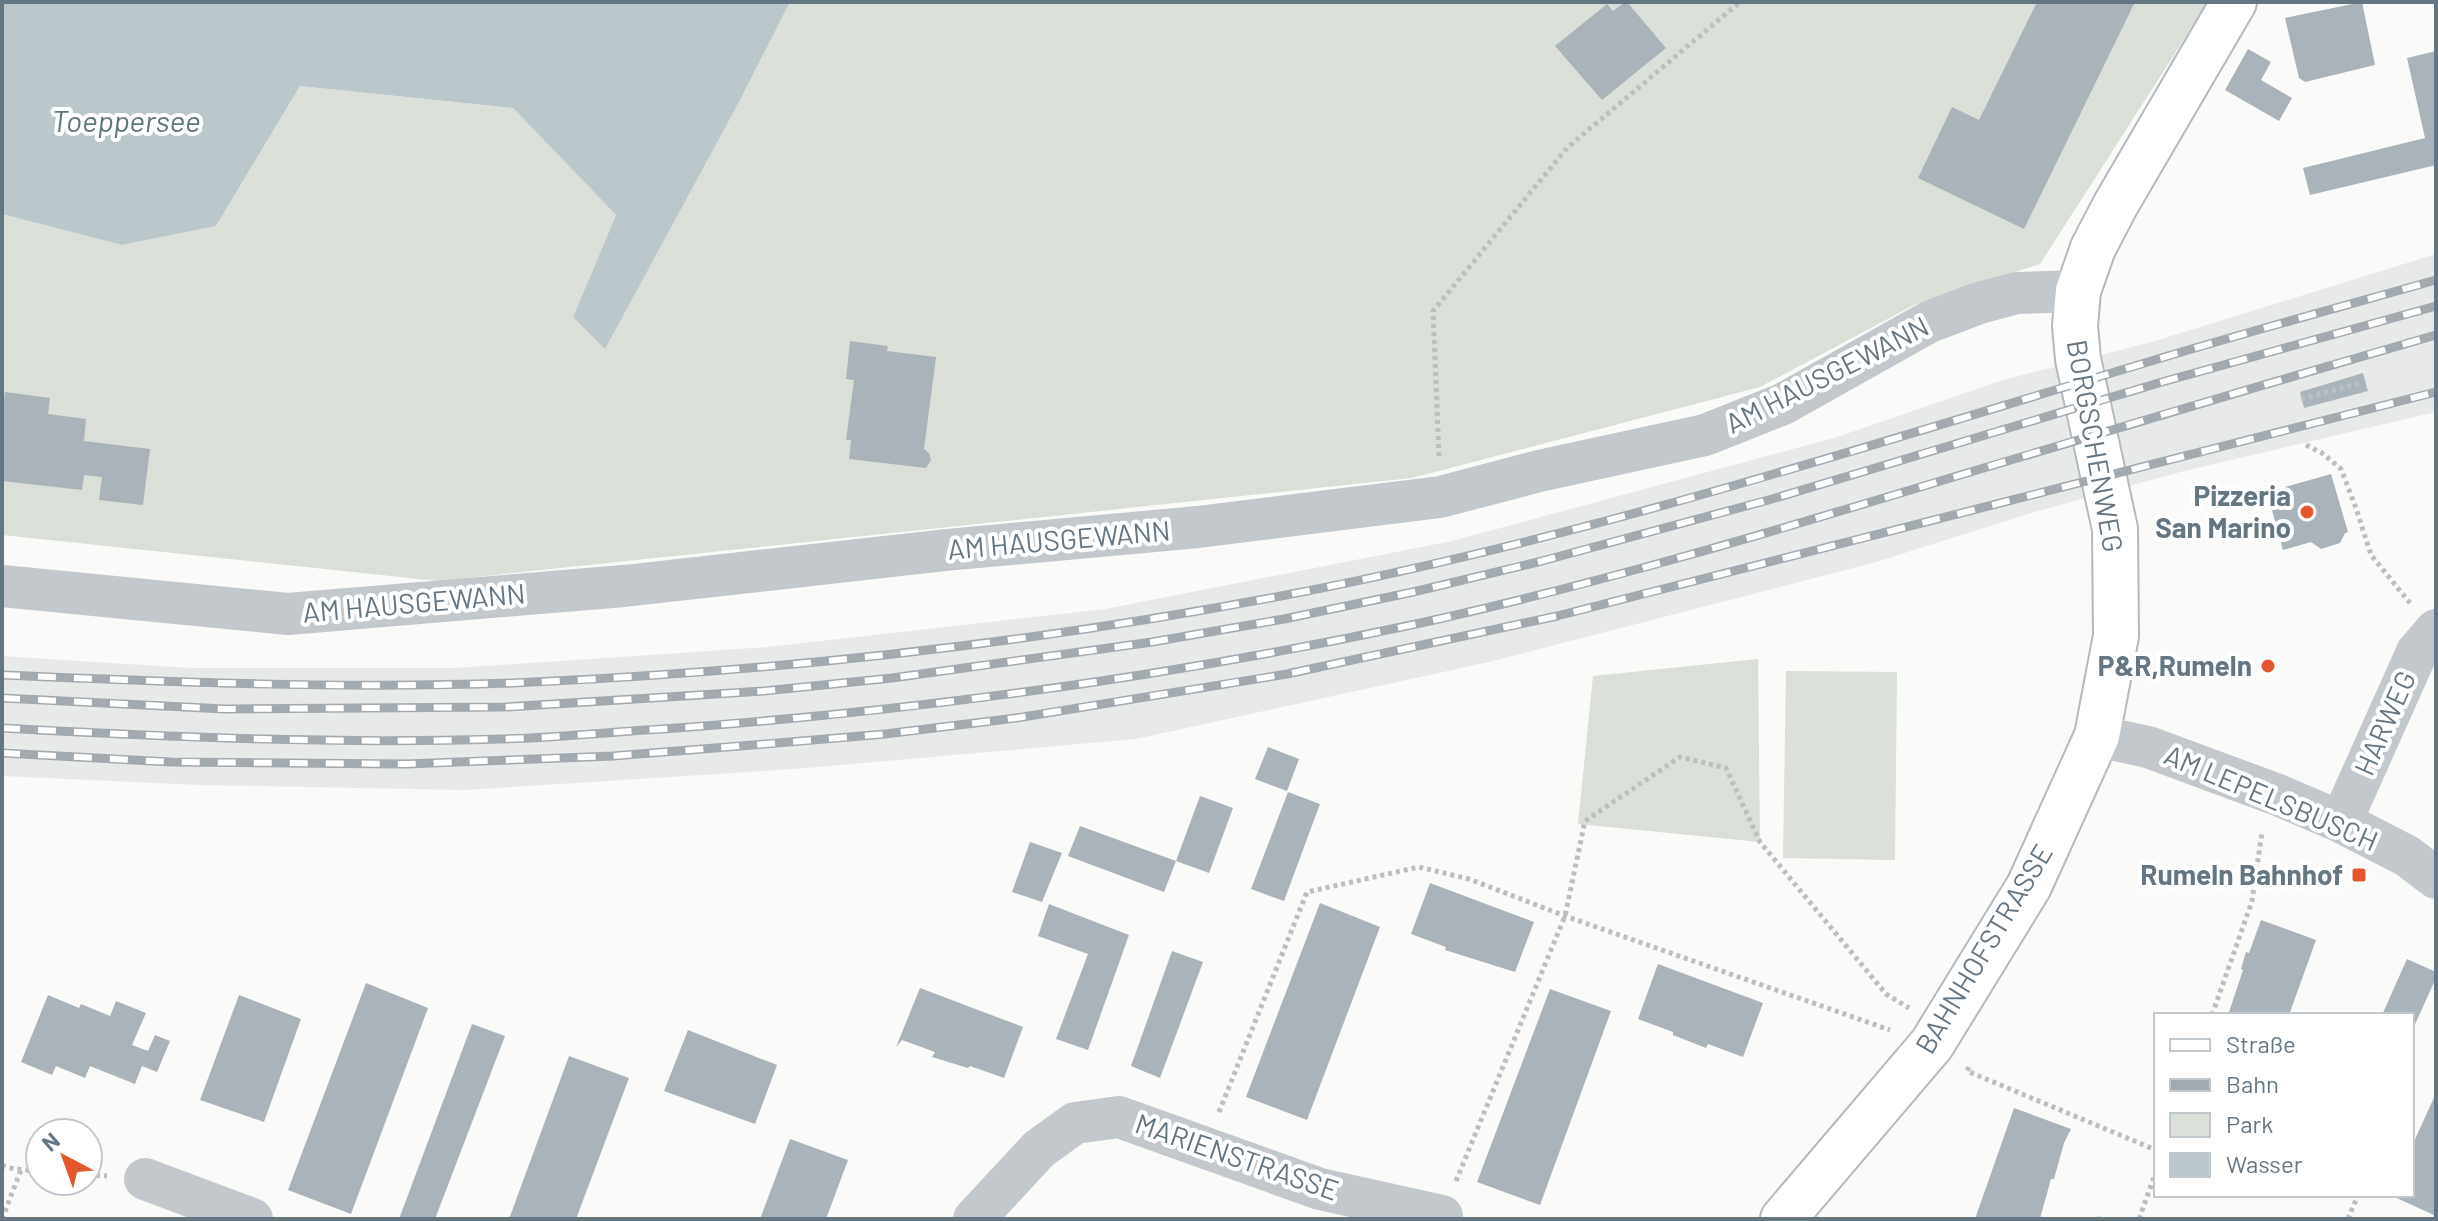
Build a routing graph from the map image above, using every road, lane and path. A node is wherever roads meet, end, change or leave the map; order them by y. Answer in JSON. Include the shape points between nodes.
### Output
{"nodes":[{"id":1,"x":1740,"y":2,"type":"edge"},
{"id":2,"x":2234,"y":2,"type":"edge"},
{"id":3,"x":2078,"y":291,"type":"junction"},
{"id":4,"x":2360,"y":383,"type":"dead end"},
{"id":5,"x":2301,"y":399,"type":"dead end"},
{"id":6,"x":2306,"y":445,"type":"dead end"},
{"id":7,"x":1440,"y":497,"type":"junction"},
{"id":8,"x":2,"y":586,"type":"edge"},
{"id":9,"x":2435,"y":630,"type":"edge"},
{"id":10,"x":2097,"y":736,"type":"junction"},
{"id":11,"x":2278,"y":795,"type":"junction"},
{"id":12,"x":2341,"y":822,"type":"junction"},
{"id":13,"x":2436,"y":878,"type":"edge"},
{"id":14,"x":1565,"y":916,"type":"junction"},
{"id":15,"x":2213,"y":1013,"type":"edge"},
{"id":16,"x":1938,"y":1035,"type":"junction"},
{"id":17,"x":1205,"y":1147,"type":"junction"},
{"id":18,"x":2154,"y":1149,"type":"edge"},
{"id":19,"x":2,"y":1165,"type":"edge"},
{"id":20,"x":21,"y":1170,"type":"junction"},
{"id":21,"x":24,"y":1170,"type":"edge"},
{"id":22,"x":2154,"y":1178,"type":"edge"},
{"id":23,"x":145,"y":1179,"type":"dead end"},
{"id":24,"x":2357,"y":1197,"type":"edge"},
{"id":25,"x":1442,"y":1216,"type":"joint"},
{"id":26,"x":2,"y":1219,"type":"edge"},
{"id":27,"x":252,"y":1219,"type":"edge"},
{"id":28,"x":974,"y":1219,"type":"edge"},
{"id":29,"x":1783,"y":1219,"type":"edge"},
{"id":30,"x":2139,"y":1219,"type":"edge"},
{"id":31,"x":2348,"y":1219,"type":"edge"}],
"edges":[{"from":1,"to":7,"type":"path","via":[[1567,148],[1433,311]]},
{"from":2,"to":3,"type":"main road","name":"BORGSCHENWEG","via":[[2116,204]]},
{"from":3,"to":7,"type":"street","name":"AM HAUSGEWANN","via":[[2017,293],[1929,322],[1783,404],[1705,435]]},
{"from":3,"to":10,"type":"main road","name":"BORGSCHENWEG","via":[[2078,359],[2115,529],[2116,636]]},
{"from":4,"to":5,"type":"path"},
{"from":6,"to":9,"type":"path","via":[[2341,469],[2371,555]]},
{"from":7,"to":8,"type":"street","name":"AM HAUSGEWANN","via":[[624,586],[288,614]]},
{"from":9,"to":12,"type":"street","name":"HARWEG","via":[[2417,652]]},
{"from":10,"to":11,"type":"street","name":"AM LEPELSBUSCH","via":[[2148,747]]},
{"from":10,"to":16,"type":"main road","name":"BAHNHOFSTRASSE","via":[[2029,886]]},
{"from":11,"to":12,"type":"street","name":"AM LEPELSBUSCH"},
{"from":11,"to":15,"type":"path","via":[[2261,833],[2252,901]]},
{"from":12,"to":13,"type":"street","name":"AM LEPELSBUSCH","via":[[2407,856]]},
{"from":14,"to":16,"type":"path"},
{"from":14,"to":16,"type":"path","via":[[1585,821],[1680,757],[1726,768],[1760,842],[1886,994]]},
{"from":14,"to":17,"type":"path","via":[[1469,879],[1419,867],[1307,892]]},
{"from":14,"to":25,"type":"path"},
{"from":16,"to":18,"type":"path","via":[[1980,1044],[1967,1071]]},
{"from":16,"to":29,"type":"main road","name":"BAHNHOFSTRASSE"},
{"from":17,"to":25,"type":"street","name":"MARIENSTRASSE","via":[[1320,1189]]},
{"from":17,"to":28,"type":"street","name":"MARIENSTRASSE","via":[[1119,1117],[1075,1123],[1039,1149]]},
{"from":19,"to":20,"type":"path"},
{"from":20,"to":21,"type":"path"},
{"from":20,"to":26,"type":"path"},
{"from":22,"to":30,"type":"path"},
{"from":23,"to":27,"type":"street"},
{"from":24,"to":31,"type":"path"}]}
